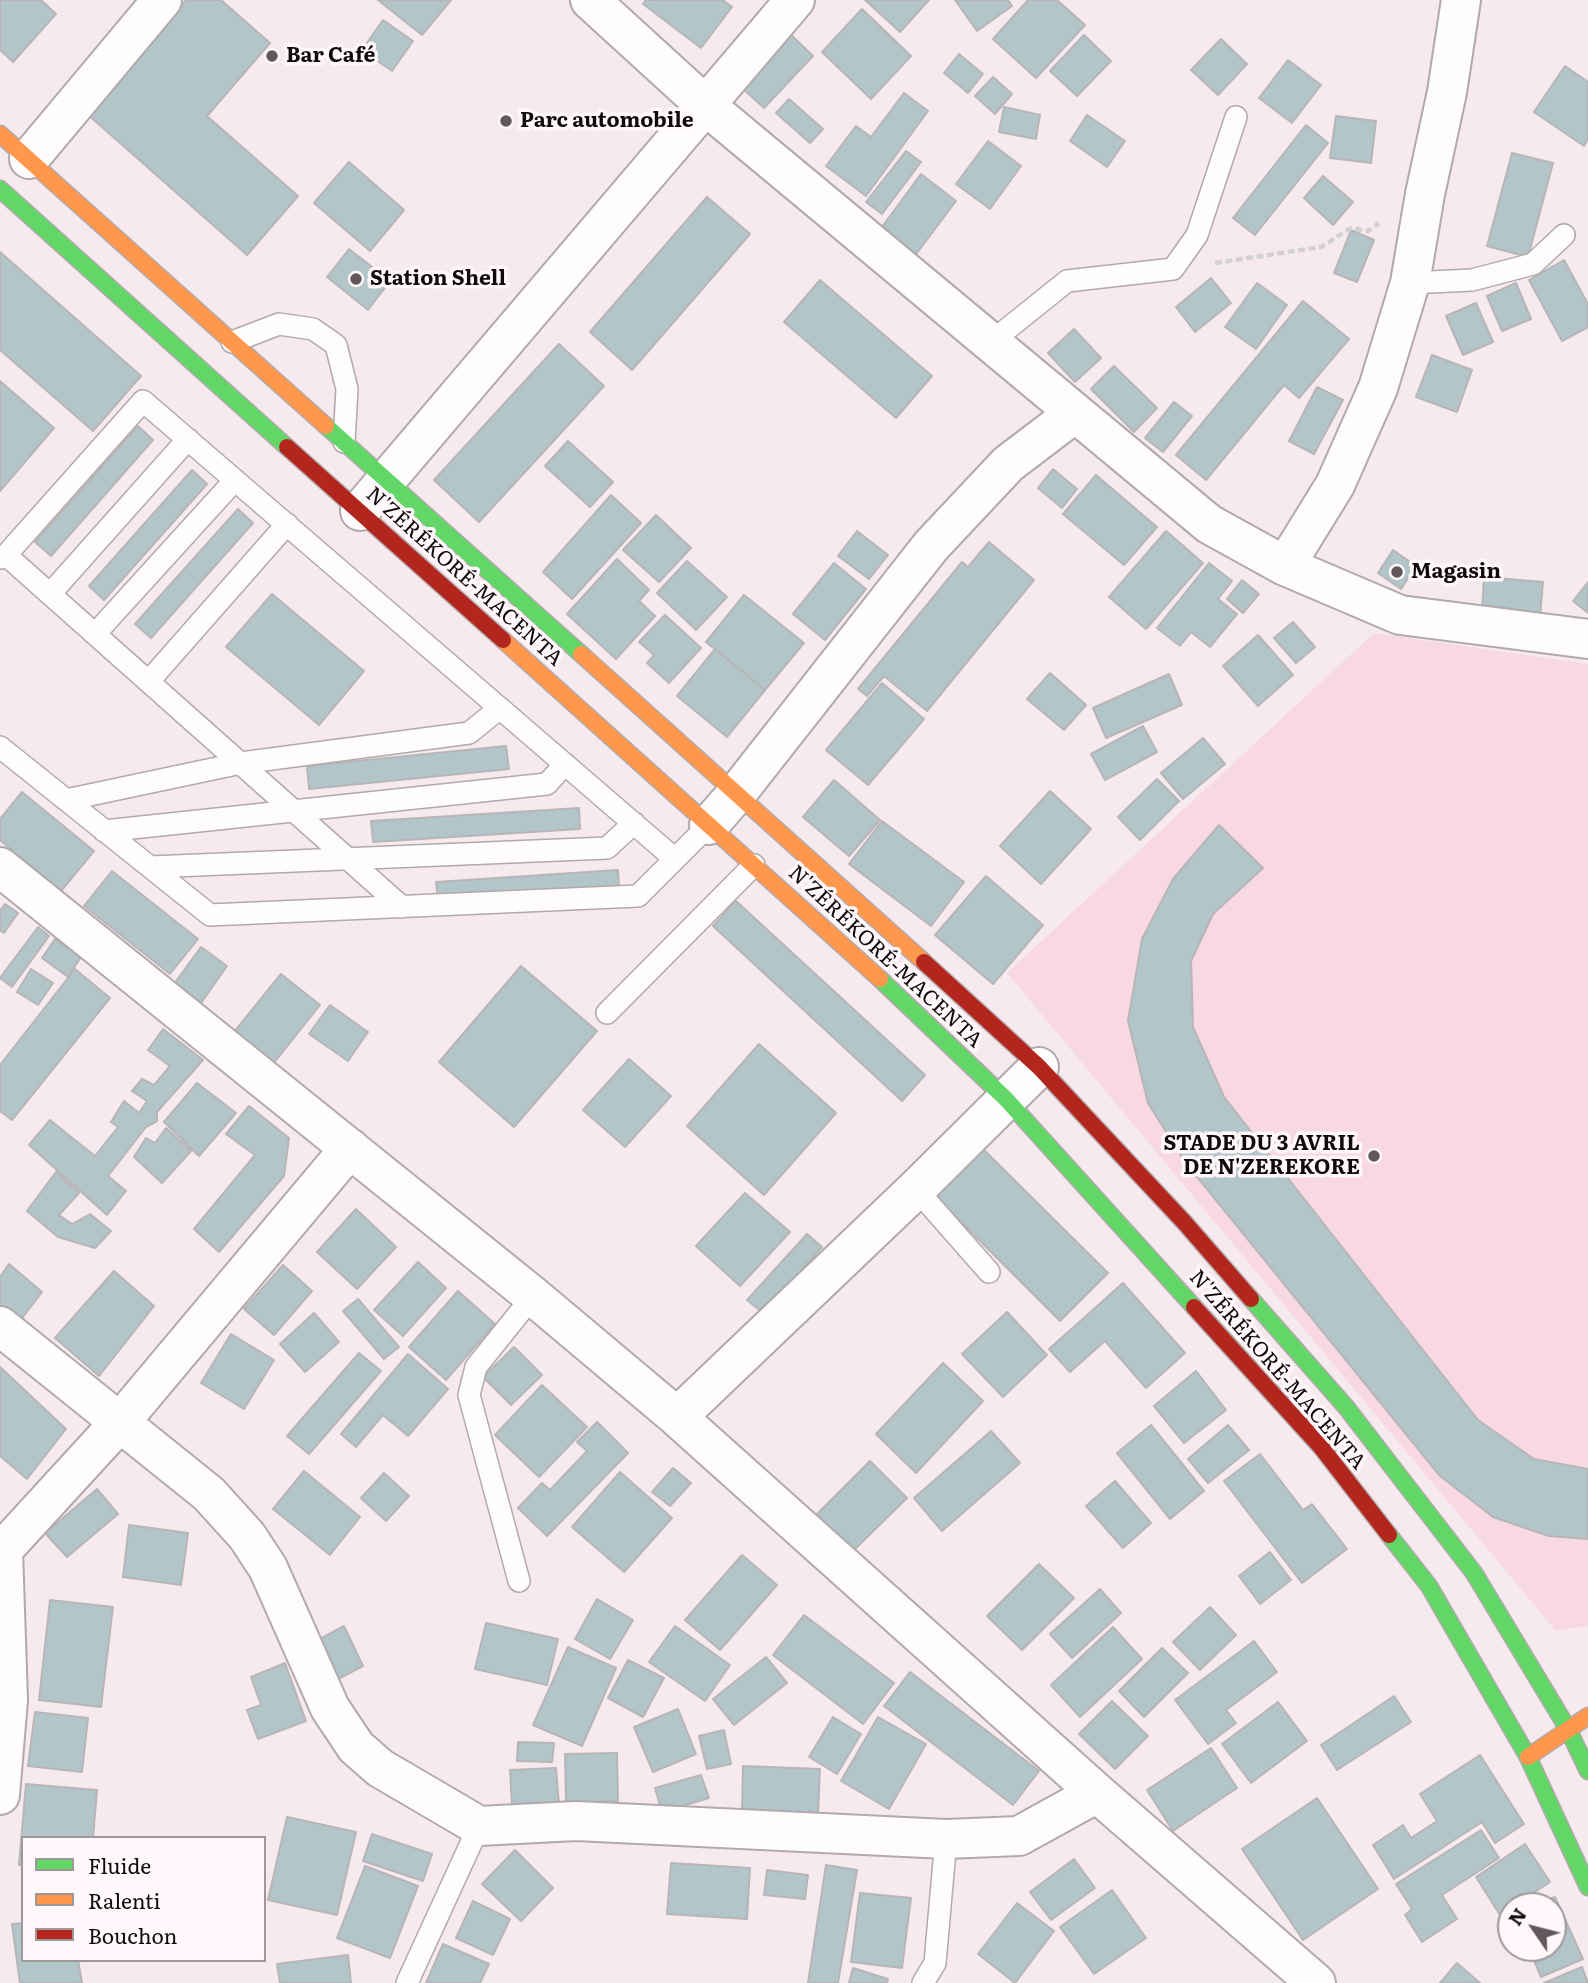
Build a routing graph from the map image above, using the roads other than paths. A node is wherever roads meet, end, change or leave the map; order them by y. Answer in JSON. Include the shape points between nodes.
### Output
{"nodes":[{"id":1,"x":162,"y":0,"type":"edge"},
{"id":2,"x":590,"y":0,"type":"edge"},
{"id":3,"x":795,"y":0,"type":"edge"},
{"id":4,"x":1461,"y":0,"type":"edge"},
{"id":5,"x":705,"y":104,"type":"junction"},
{"id":6,"x":1236,"y":117,"type":"dead end"},
{"id":7,"x":0,"y":134,"type":"edge"},
{"id":8,"x":29,"y":159,"type":"junction"},
{"id":9,"x":0,"y":189,"type":"edge"},
{"id":10,"x":1564,"y":235,"type":"dead end"},
{"id":11,"x":1410,"y":283,"type":"junction"},
{"id":12,"x":232,"y":342,"type":"junction"},
{"id":13,"x":991,"y":342,"type":"junction"},
{"id":14,"x":1076,"y":413,"type":"junction"},
{"id":15,"x":188,"y":439,"type":"junction"},
{"id":16,"x":344,"y":442,"type":"junction"},
{"id":17,"x":235,"y":480,"type":"junction"},
{"id":18,"x":386,"y":480,"type":"junction"},
{"id":19,"x":360,"y":511,"type":"junction"},
{"id":20,"x":287,"y":524,"type":"junction"},
{"id":21,"x":3,"y":557,"type":"edge"},
{"id":22,"x":1285,"y":566,"type":"junction"},
{"id":23,"x":50,"y":594,"type":"junction"},
{"id":24,"x":95,"y":634,"type":"junction"},
{"id":25,"x":1588,"y":639,"type":"edge"},
{"id":26,"x":149,"y":681,"type":"junction"},
{"id":27,"x":500,"y":708,"type":"junction"},
{"id":28,"x":0,"y":747,"type":"edge"},
{"id":29,"x":241,"y":763,"type":"junction"},
{"id":30,"x":565,"y":764,"type":"junction"},
{"id":31,"x":737,"y":793,"type":"junction"},
{"id":32,"x":66,"y":800,"type":"junction"},
{"id":33,"x":293,"y":810,"type":"junction"},
{"id":34,"x":634,"y":823,"type":"junction"},
{"id":35,"x":709,"y":825,"type":"junction"},
{"id":36,"x":104,"y":831,"type":"junction"},
{"id":37,"x":347,"y":857,"type":"junction"},
{"id":38,"x":676,"y":859,"type":"junction"},
{"id":39,"x":754,"y":864,"type":"junction"},
{"id":40,"x":0,"y":867,"type":"edge"},
{"id":41,"x":150,"y":867,"type":"junction"},
{"id":42,"x":402,"y":906,"type":"junction"},
{"id":43,"x":607,"y":1013,"type":"dead end"},
{"id":44,"x":1039,"y":1067,"type":"junction"},
{"id":45,"x":1006,"y":1099,"type":"junction"},
{"id":46,"x":350,"y":1148,"type":"junction"},
{"id":47,"x":916,"y":1189,"type":"junction"},
{"id":48,"x":989,"y":1272,"type":"dead end"},
{"id":49,"x":533,"y":1296,"type":"junction"},
{"id":50,"x":0,"y":1326,"type":"edge"},
{"id":51,"x":677,"y":1417,"type":"junction"},
{"id":52,"x":121,"y":1421,"type":"junction"},
{"id":53,"x":1,"y":1552,"type":"edge"},
{"id":54,"x":519,"y":1581,"type":"dead end"},
{"id":55,"x":1588,"y":1716,"type":"edge"},
{"id":56,"x":1568,"y":1729,"type":"junction"},
{"id":57,"x":1528,"y":1757,"type":"junction"},
{"id":58,"x":1588,"y":1771,"type":"edge"},
{"id":59,"x":1097,"y":1793,"type":"junction"},
{"id":60,"x":0,"y":1795,"type":"edge"},
{"id":61,"x":479,"y":1826,"type":"junction"},
{"id":62,"x":946,"y":1839,"type":"junction"},
{"id":63,"x":1588,"y":1887,"type":"edge"},
{"id":64,"x":407,"y":1983,"type":"edge"},
{"id":65,"x":923,"y":1983,"type":"edge"},
{"id":66,"x":1316,"y":1983,"type":"edge"}],
"edges":[{"from":1,"to":8,"type":"street"},
{"from":2,"to":5,"type":"street"},
{"from":3,"to":5,"type":"street"},
{"from":4,"to":11,"type":"street"},
{"from":5,"to":13,"type":"street"},
{"from":5,"to":18,"type":"street"},
{"from":6,"to":13,"type":"lane","via":[[1198,235],[1173,269],[1067,281]]},
{"from":7,"to":8,"type":"main road"},
{"from":8,"to":12,"type":"main road"},
{"from":9,"to":19,"type":"main road","name":"N'ZÉRÉKORÉ-MACENTA"},
{"from":10,"to":11,"type":"lane","via":[[1532,264],[1472,280]]},
{"from":11,"to":22,"type":"street","via":[[1378,388],[1335,485]]},
{"from":12,"to":16,"type":"main road"},
{"from":12,"to":16,"type":"lane","via":[[279,324],[313,329],[335,345],[347,389]]},
{"from":13,"to":14,"type":"street"},
{"from":14,"to":22,"type":"street","via":[[1209,524]]},
{"from":14,"to":31,"type":"street","via":[[1008,464],[931,546]]},
{"from":15,"to":17,"type":"lane"},
{"from":15,"to":21,"type":"lane","via":[[143,401]]},
{"from":15,"to":23,"type":"lane"},
{"from":16,"to":18,"type":"main road"},
{"from":17,"to":20,"type":"lane"},
{"from":17,"to":24,"type":"lane"},
{"from":18,"to":19,"type":"street"},
{"from":18,"to":31,"type":"main road"},
{"from":19,"to":35,"type":"main road","name":"N'ZÉRÉKORÉ-MACENTA"},
{"from":20,"to":26,"type":"lane"},
{"from":20,"to":27,"type":"lane"},
{"from":21,"to":23,"type":"lane"},
{"from":22,"to":25,"type":"street","via":[[1400,615]]},
{"from":23,"to":24,"type":"lane"},
{"from":24,"to":26,"type":"lane"},
{"from":26,"to":29,"type":"lane"},
{"from":27,"to":29,"type":"lane","via":[[469,733]]},
{"from":27,"to":30,"type":"lane"},
{"from":28,"to":32,"type":"lane"},
{"from":29,"to":32,"type":"lane"},
{"from":29,"to":33,"type":"lane"},
{"from":30,"to":33,"type":"lane","via":[[547,784]]},
{"from":30,"to":34,"type":"lane"},
{"from":31,"to":35,"type":"street"},
{"from":31,"to":44,"type":"main road"},
{"from":32,"to":36,"type":"lane"},
{"from":33,"to":36,"type":"lane"},
{"from":33,"to":37,"type":"lane"},
{"from":34,"to":37,"type":"lane","via":[[607,848]]},
{"from":34,"to":38,"type":"lane"},
{"from":35,"to":38,"type":"lane"},
{"from":35,"to":39,"type":"main road","name":"N'ZÉRÉKORÉ-MACENTA"},
{"from":36,"to":41,"type":"lane"},
{"from":37,"to":41,"type":"lane"},
{"from":37,"to":42,"type":"lane"},
{"from":38,"to":42,"type":"lane","via":[[638,896]]},
{"from":39,"to":43,"type":"lane"},
{"from":39,"to":45,"type":"main road","name":"N'ZÉRÉKORÉ-MACENTA"},
{"from":40,"to":46,"type":"street"},
{"from":41,"to":42,"type":"lane","via":[[210,915]]},
{"from":44,"to":45,"type":"street"},
{"from":44,"to":56,"type":"main road","via":[[1184,1222],[1346,1407],[1474,1573]]},
{"from":45,"to":47,"type":"street"},
{"from":45,"to":57,"type":"main road","name":"N'ZÉRÉKORÉ-MACENTA","via":[[1321,1447],[1429,1586]]},
{"from":46,"to":49,"type":"street"},
{"from":46,"to":52,"type":"street"},
{"from":47,"to":48,"type":"lane"},
{"from":47,"to":51,"type":"street"},
{"from":49,"to":51,"type":"street"},
{"from":49,"to":54,"type":"lane","via":[[476,1367],[469,1395]]},
{"from":50,"to":52,"type":"street"},
{"from":51,"to":59,"type":"street"},
{"from":52,"to":53,"type":"street"},
{"from":52,"to":61,"type":"street","via":[[209,1494],[247,1536],[268,1568],[330,1707],[356,1747],[380,1768]]},
{"from":53,"to":60,"type":"street","via":[[8,1700]]},
{"from":55,"to":56,"type":"main road"},
{"from":56,"to":57,"type":"main road"},
{"from":56,"to":58,"type":"main road"},
{"from":57,"to":63,"type":"main road","name":"N'ZÉRÉKORÉ-MACENTA"},
{"from":59,"to":62,"type":"street","via":[[1019,1836]]},
{"from":59,"to":66,"type":"street"},
{"from":61,"to":62,"type":"street","via":[[576,1821]]},
{"from":61,"to":64,"type":"lane"},
{"from":62,"to":65,"type":"lane","via":[[935,1963]]}]}
